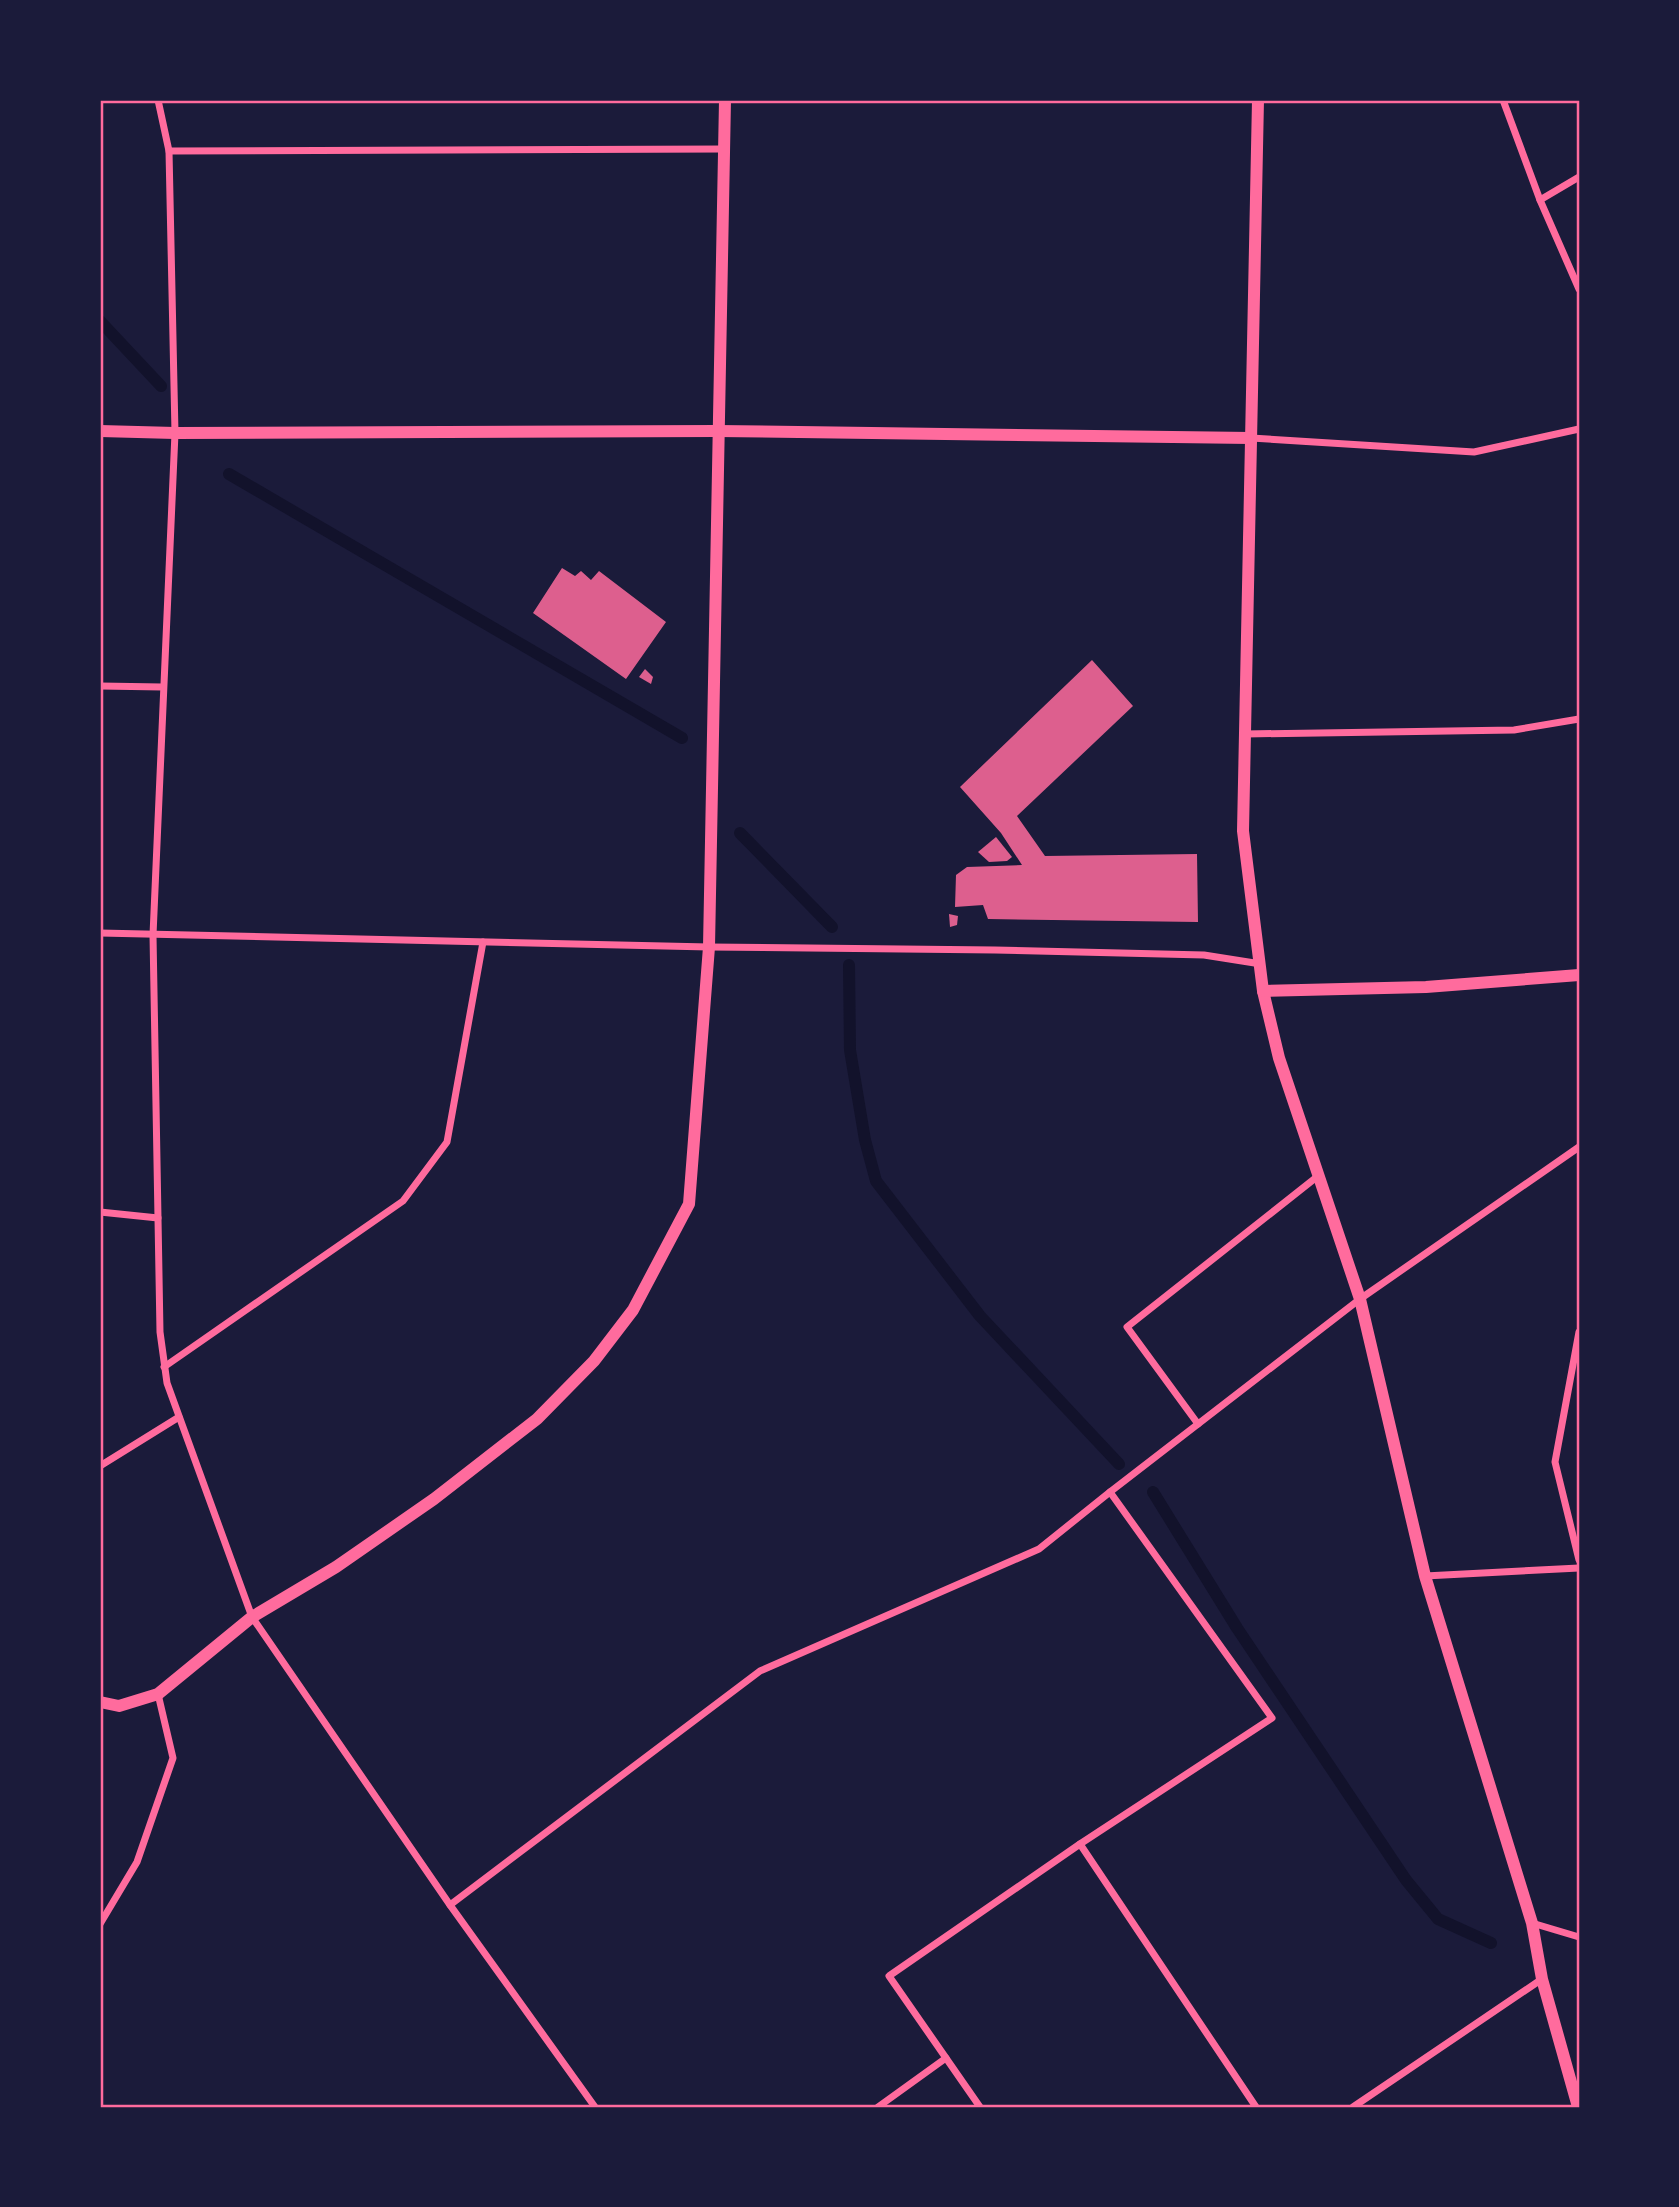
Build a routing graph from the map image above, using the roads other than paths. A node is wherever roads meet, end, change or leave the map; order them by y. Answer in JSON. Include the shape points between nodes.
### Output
{"nodes":[{"id":1,"x":158,"y":100,"type":"edge"},
{"id":2,"x":725,"y":100,"type":"edge"},
{"id":3,"x":1258,"y":100,"type":"edge"},
{"id":4,"x":1503,"y":100,"type":"edge"},
{"id":5,"x":724,"y":149,"type":"junction"},
{"id":6,"x":169,"y":152,"type":"junction"},
{"id":7,"x":1579,"y":177,"type":"edge"},
{"id":8,"x":1540,"y":200,"type":"junction"},
{"id":9,"x":1579,"y":289,"type":"edge"},
{"id":10,"x":1579,"y":429,"type":"edge"},
{"id":11,"x":100,"y":431,"type":"edge"},
{"id":12,"x":717,"y":431,"type":"junction"},
{"id":13,"x":175,"y":433,"type":"junction"},
{"id":14,"x":1251,"y":438,"type":"junction"},
{"id":15,"x":100,"y":686,"type":"edge"},
{"id":16,"x":162,"y":687,"type":"junction"},
{"id":17,"x":1579,"y":719,"type":"edge"},
{"id":18,"x":1245,"y":734,"type":"junction"},
{"id":19,"x":100,"y":933,"type":"edge"},
{"id":20,"x":153,"y":935,"type":"junction"},
{"id":21,"x":483,"y":942,"type":"junction"},
{"id":22,"x":709,"y":947,"type":"junction"},
{"id":23,"x":1262,"y":964,"type":"junction"},
{"id":24,"x":1579,"y":975,"type":"edge"},
{"id":25,"x":1264,"y":990,"type":"junction"},
{"id":26,"x":1579,"y":1147,"type":"edge"},
{"id":27,"x":1318,"y":1176,"type":"junction"},
{"id":28,"x":100,"y":1212,"type":"edge"},
{"id":29,"x":158,"y":1218,"type":"junction"},
{"id":30,"x":1360,"y":1299,"type":"junction"},
{"id":31,"x":1579,"y":1332,"type":"edge"},
{"id":32,"x":164,"y":1367,"type":"junction"},
{"id":33,"x":179,"y":1417,"type":"junction"},
{"id":34,"x":1198,"y":1424,"type":"junction"},
{"id":35,"x":100,"y":1466,"type":"edge"},
{"id":36,"x":1110,"y":1492,"type":"junction"},
{"id":37,"x":1579,"y":1560,"type":"edge"},
{"id":38,"x":1579,"y":1568,"type":"edge"},
{"id":39,"x":1425,"y":1576,"type":"junction"},
{"id":40,"x":252,"y":1617,"type":"junction"},
{"id":41,"x":158,"y":1694,"type":"junction"},
{"id":42,"x":100,"y":1702,"type":"edge"},
{"id":43,"x":1080,"y":1844,"type":"junction"},
{"id":44,"x":450,"y":1905,"type":"junction"},
{"id":45,"x":1532,"y":1923,"type":"junction"},
{"id":46,"x":100,"y":1924,"type":"edge"},
{"id":47,"x":1579,"y":1937,"type":"edge"},
{"id":48,"x":1542,"y":1979,"type":"junction"},
{"id":49,"x":946,"y":2058,"type":"junction"},
{"id":50,"x":595,"y":2107,"type":"edge"},
{"id":51,"x":878,"y":2107,"type":"edge"},
{"id":52,"x":980,"y":2107,"type":"edge"},
{"id":53,"x":1256,"y":2107,"type":"edge"},
{"id":54,"x":1353,"y":2107,"type":"edge"},
{"id":55,"x":1578,"y":2107,"type":"edge"}],
"edges":[{"from":1,"to":6,"type":"street"},
{"from":2,"to":5,"type":"street"},
{"from":3,"to":14,"type":"street"},
{"from":4,"to":8,"type":"street"},
{"from":5,"to":6,"type":"street"},
{"from":5,"to":12,"type":"street"},
{"from":6,"to":13,"type":"street"},
{"from":7,"to":8,"type":"street"},
{"from":8,"to":9,"type":"street"},
{"from":10,"to":14,"type":"street","via":[[1474,452]]},
{"from":11,"to":13,"type":"street"},
{"from":12,"to":13,"type":"street"},
{"from":12,"to":14,"type":"street"},
{"from":12,"to":22,"type":"street"},
{"from":13,"to":16,"type":"street"},
{"from":14,"to":18,"type":"street"},
{"from":15,"to":16,"type":"street"},
{"from":16,"to":20,"type":"street"},
{"from":17,"to":18,"type":"street","via":[[1514,730]]},
{"from":18,"to":23,"type":"street","via":[[1243,831]]},
{"from":19,"to":20,"type":"street"},
{"from":20,"to":21,"type":"street"},
{"from":20,"to":29,"type":"street"},
{"from":21,"to":22,"type":"street"},
{"from":21,"to":32,"type":"street","via":[[447,1142],[403,1201]]},
{"from":22,"to":23,"type":"street","via":[[1190,955]]},
{"from":22,"to":40,"type":"street","via":[[689,1205],[633,1310],[594,1361],[537,1419],[434,1499],[336,1567]]},
{"from":23,"to":25,"type":"street"},
{"from":24,"to":25,"type":"street","via":[[1426,987]]},
{"from":25,"to":27,"type":"street","via":[[1279,1058]]},
{"from":26,"to":30,"type":"street"},
{"from":27,"to":30,"type":"street"},
{"from":27,"to":34,"type":"street","via":[[1128,1327]]},
{"from":28,"to":29,"type":"street"},
{"from":29,"to":32,"type":"street"},
{"from":30,"to":34,"type":"street"},
{"from":30,"to":39,"type":"street"},
{"from":31,"to":37,"type":"street","via":[[1555,1462]]},
{"from":32,"to":33,"type":"street"},
{"from":33,"to":35,"type":"street"},
{"from":33,"to":40,"type":"street"},
{"from":34,"to":36,"type":"street"},
{"from":36,"to":43,"type":"street","via":[[1272,1718]]},
{"from":36,"to":44,"type":"street","via":[[1039,1549],[760,1671]]},
{"from":38,"to":39,"type":"street"},
{"from":39,"to":45,"type":"street"},
{"from":40,"to":41,"type":"street"},
{"from":40,"to":44,"type":"street"},
{"from":41,"to":42,"type":"street","via":[[120,1706]]},
{"from":41,"to":46,"type":"street","via":[[173,1758],[137,1862]]},
{"from":43,"to":49,"type":"street","via":[[889,1976]]},
{"from":43,"to":53,"type":"street"},
{"from":44,"to":50,"type":"street"},
{"from":45,"to":47,"type":"street"},
{"from":45,"to":48,"type":"street"},
{"from":48,"to":54,"type":"street"},
{"from":48,"to":55,"type":"street"},
{"from":49,"to":51,"type":"street"},
{"from":49,"to":52,"type":"street"}]}
